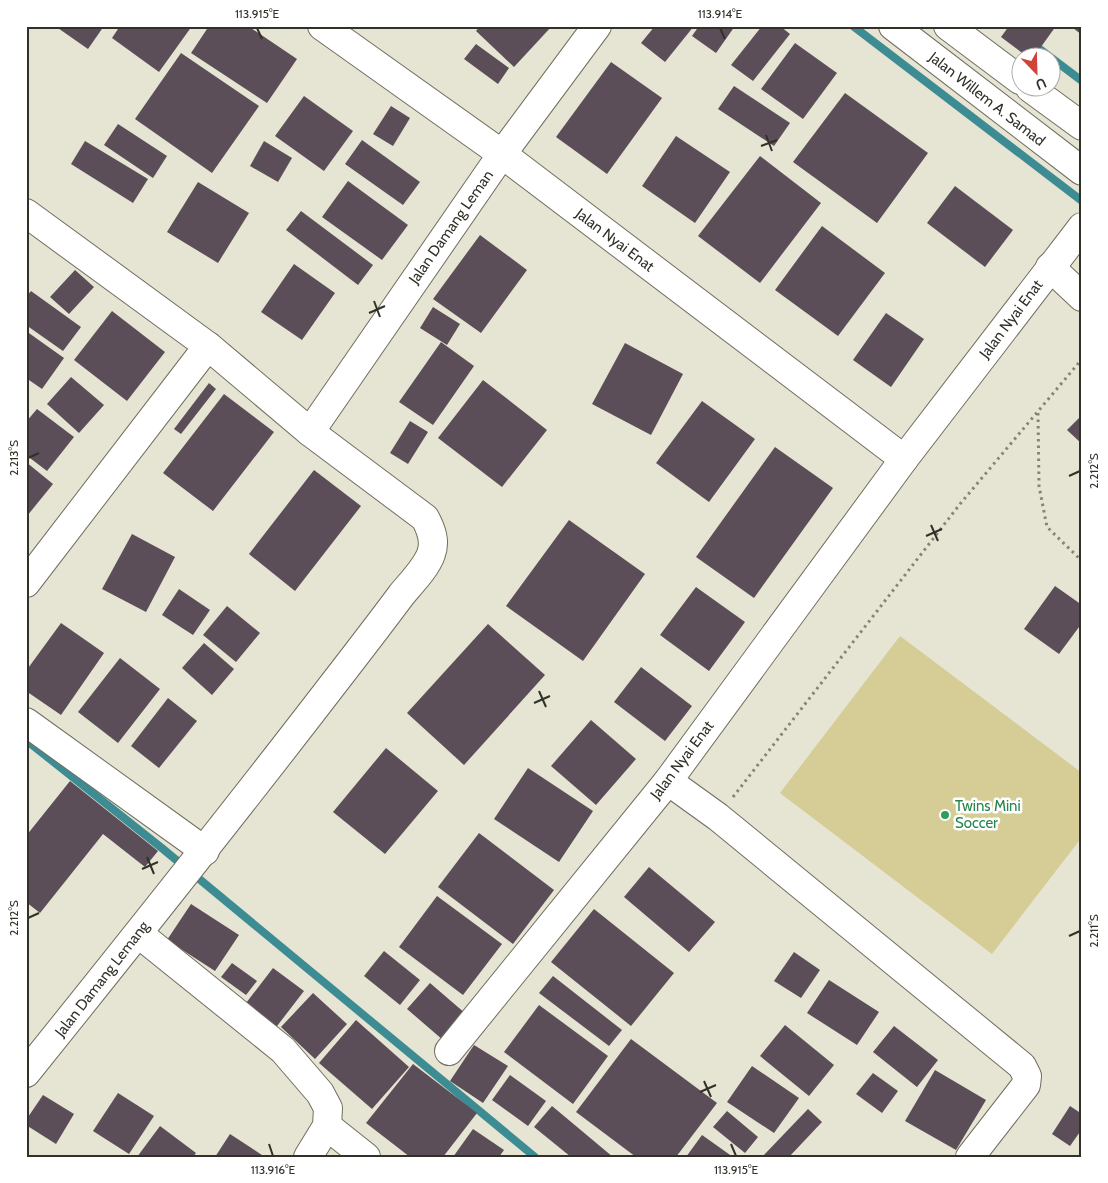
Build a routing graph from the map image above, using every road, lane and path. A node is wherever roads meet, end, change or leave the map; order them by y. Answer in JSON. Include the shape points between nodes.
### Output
{"nodes":[{"id":1,"x":322,"y":26,"type":"edge"},
{"id":2,"x":596,"y":26,"type":"edge"},
{"id":3,"x":893,"y":26,"type":"edge"},
{"id":4,"x":948,"y":26,"type":"edge"},
{"id":5,"x":1010,"y":72,"type":"edge"},
{"id":6,"x":1044,"y":98,"type":"edge"},
{"id":7,"x":1082,"y":126,"type":"edge"},
{"id":8,"x":502,"y":154,"type":"junction"},
{"id":9,"x":1082,"y":171,"type":"edge"},
{"id":10,"x":26,"y":213,"type":"edge"},
{"id":11,"x":1082,"y":227,"type":"edge"},
{"id":12,"x":1050,"y":267,"type":"junction"},
{"id":13,"x":1082,"y":297,"type":"edge"},
{"id":14,"x":208,"y":346,"type":"junction"},
{"id":15,"x":1082,"y":360,"type":"edge"},
{"id":16,"x":1038,"y":412,"type":"junction"},
{"id":17,"x":310,"y":432,"type":"junction"},
{"id":18,"x":904,"y":459,"type":"junction"},
{"id":19,"x":1082,"y":561,"type":"edge"},
{"id":20,"x":26,"y":583,"type":"edge"},
{"id":21,"x":26,"y":722,"type":"edge"},
{"id":22,"x":668,"y":781,"type":"junction"},
{"id":23,"x":718,"y":818,"type":"junction"},
{"id":24,"x":200,"y":856,"type":"junction"},
{"id":25,"x":138,"y":934,"type":"junction"},
{"id":26,"x":449,"y":1052,"type":"dead end"},
{"id":27,"x":26,"y":1073,"type":"edge"},
{"id":28,"x":327,"y":1126,"type":"junction"},
{"id":29,"x":308,"y":1157,"type":"edge"},
{"id":30,"x":366,"y":1157,"type":"edge"},
{"id":31,"x":970,"y":1157,"type":"edge"}],
"edges":[{"from":1,"to":8,"type":"street","name":"Jalan Nyai Enat"},
{"from":2,"to":8,"type":"street","name":"Jalan Damang Leman"},
{"from":3,"to":9,"type":"street","name":"Jalan Willem A. Samad"},
{"from":4,"to":5,"type":"street"},
{"from":6,"to":7,"type":"street"},
{"from":8,"to":17,"type":"street","name":"Jalan Damang Leman"},
{"from":8,"to":18,"type":"street","name":"Jalan Nyai Enat"},
{"from":10,"to":14,"type":"street","name":"Jalan Damang Lemang"},
{"from":11,"to":12,"type":"street","name":"Jalan Nyai Enat"},
{"from":12,"to":13,"type":"street"},
{"from":12,"to":18,"type":"street","name":"Jalan Nyai Enat"},
{"from":14,"to":17,"type":"street","name":"Jalan Damang Lemang"},
{"from":14,"to":20,"type":"street"},
{"from":15,"to":16,"type":"path"},
{"from":16,"to":19,"type":"path","via":[[1039,486],[1047,527]]},
{"from":16,"to":23,"type":"path","via":[[960,504]]},
{"from":17,"to":24,"type":"street","name":"Jalan Damang Lemang","via":[[425,518],[431,529],[431,554]]},
{"from":18,"to":22,"type":"street","name":"Jalan Nyai Enat"},
{"from":21,"to":24,"type":"street"},
{"from":22,"to":23,"type":"street"},
{"from":22,"to":26,"type":"street","name":"Jalan Nyai Enat"},
{"from":23,"to":31,"type":"street","via":[[1022,1066],[1027,1076],[1026,1085]]},
{"from":24,"to":25,"type":"street","name":"Jalan Damang Lemang"},
{"from":25,"to":27,"type":"street","name":"Jalan Damang Lemang"},
{"from":25,"to":28,"type":"street","via":[[284,1050],[328,1108]]},
{"from":28,"to":29,"type":"street"},
{"from":28,"to":30,"type":"street"}]}
